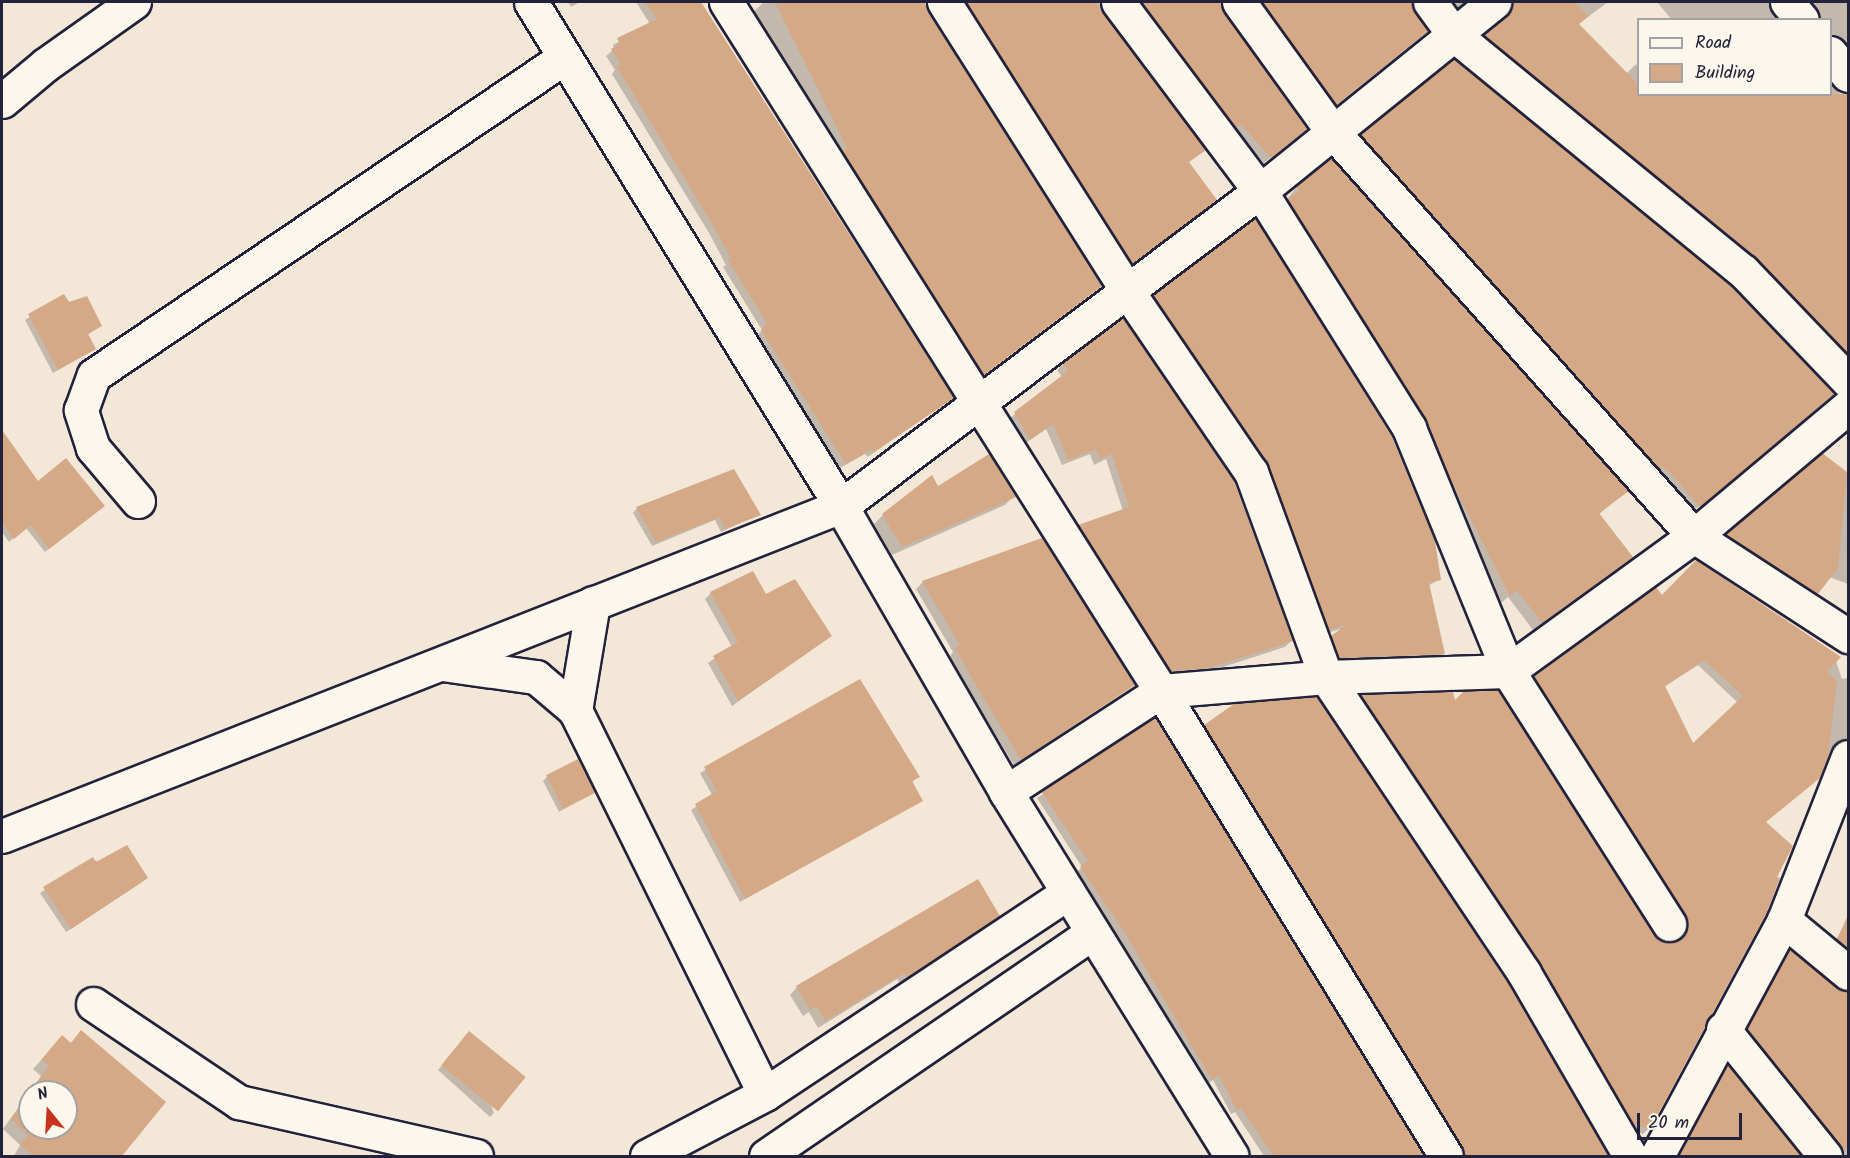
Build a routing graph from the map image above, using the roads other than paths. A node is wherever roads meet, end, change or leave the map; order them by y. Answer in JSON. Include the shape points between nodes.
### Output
{"nodes":[{"id":1,"x":134,"y":2,"type":"edge"},
{"id":2,"x":531,"y":2,"type":"edge"},
{"id":3,"x":726,"y":2,"type":"edge"},
{"id":4,"x":944,"y":2,"type":"edge"},
{"id":5,"x":1118,"y":2,"type":"edge"},
{"id":6,"x":1239,"y":2,"type":"edge"},
{"id":7,"x":1430,"y":2,"type":"edge"},
{"id":8,"x":1494,"y":2,"type":"edge"},
{"id":9,"x":1787,"y":2,"type":"edge"},
{"id":10,"x":1800,"y":18,"type":"edge"},
{"id":11,"x":1453,"y":34,"type":"junction"},
{"id":12,"x":1832,"y":56,"type":"edge"},
{"id":13,"x":565,"y":57,"type":"junction"},
{"id":14,"x":1848,"y":75,"type":"edge"},
{"id":15,"x":2,"y":101,"type":"edge"},
{"id":16,"x":1332,"y":131,"type":"junction"},
{"id":17,"x":1260,"y":191,"type":"junction"},
{"id":18,"x":1128,"y":292,"type":"junction"},
{"id":19,"x":1848,"y":381,"type":"edge"},
{"id":20,"x":979,"y":405,"type":"junction"},
{"id":21,"x":1848,"y":407,"type":"edge"},
{"id":22,"x":138,"y":501,"type":"dead end"},
{"id":23,"x":841,"y":506,"type":"junction"},
{"id":24,"x":1694,"y":536,"type":"junction"},
{"id":25,"x":593,"y":603,"type":"junction"},
{"id":26,"x":1848,"y":636,"type":"edge"},
{"id":27,"x":440,"y":663,"type":"junction"},
{"id":28,"x":1508,"y":671,"type":"junction"},
{"id":29,"x":1326,"y":677,"type":"junction"},
{"id":30,"x":1161,"y":691,"type":"junction"},
{"id":31,"x":575,"y":710,"type":"junction"},
{"id":32,"x":1848,"y":760,"type":"edge"},
{"id":33,"x":1006,"y":792,"type":"junction"},
{"id":34,"x":2,"y":836,"type":"edge"},
{"id":35,"x":1068,"y":893,"type":"junction"},
{"id":36,"x":1784,"y":920,"type":"junction"},
{"id":37,"x":1669,"y":924,"type":"dead end"},
{"id":38,"x":1093,"y":932,"type":"junction"},
{"id":39,"x":1848,"y":973,"type":"edge"},
{"id":40,"x":93,"y":1004,"type":"dead end"},
{"id":41,"x":1723,"y":1029,"type":"junction"},
{"id":42,"x":765,"y":1094,"type":"junction"},
{"id":43,"x":476,"y":1156,"type":"edge"},
{"id":44,"x":647,"y":1156,"type":"edge"},
{"id":45,"x":766,"y":1156,"type":"edge"},
{"id":46,"x":1232,"y":1156,"type":"edge"},
{"id":47,"x":1446,"y":1156,"type":"edge"},
{"id":48,"x":1630,"y":1156,"type":"edge"},
{"id":49,"x":1658,"y":1156,"type":"edge"},
{"id":50,"x":1825,"y":1156,"type":"edge"}],
"edges":[{"from":1,"to":15,"type":"street"},
{"from":2,"to":13,"type":"street"},
{"from":3,"to":20,"type":"street"},
{"from":4,"to":18,"type":"street"},
{"from":5,"to":17,"type":"street"},
{"from":6,"to":16,"type":"street"},
{"from":7,"to":11,"type":"street"},
{"from":8,"to":11,"type":"street"},
{"from":9,"to":10,"type":"street"},
{"from":11,"to":16,"type":"street"},
{"from":11,"to":19,"type":"street","via":[[1743,271]]},
{"from":12,"to":14,"type":"street"},
{"from":13,"to":22,"type":"street","via":[[94,375],[81,410],[93,448]]},
{"from":13,"to":23,"type":"street"},
{"from":16,"to":17,"type":"street"},
{"from":16,"to":24,"type":"street"},
{"from":17,"to":18,"type":"street"},
{"from":17,"to":28,"type":"street","via":[[1409,428]]},
{"from":18,"to":20,"type":"street"},
{"from":18,"to":29,"type":"street","via":[[1251,472]]},
{"from":20,"to":23,"type":"street"},
{"from":20,"to":30,"type":"street"},
{"from":21,"to":24,"type":"street"},
{"from":23,"to":25,"type":"street"},
{"from":23,"to":33,"type":"street"},
{"from":24,"to":26,"type":"street"},
{"from":24,"to":28,"type":"street"},
{"from":25,"to":27,"type":"street"},
{"from":25,"to":31,"type":"street"},
{"from":27,"to":31,"type":"street","via":[[536,677]]},
{"from":27,"to":34,"type":"street"},
{"from":28,"to":29,"type":"street"},
{"from":28,"to":37,"type":"street"},
{"from":29,"to":30,"type":"street"},
{"from":29,"to":48,"type":"street","via":[[1524,973]]},
{"from":30,"to":33,"type":"street"},
{"from":30,"to":47,"type":"street"},
{"from":31,"to":42,"type":"street"},
{"from":32,"to":36,"type":"street"},
{"from":33,"to":35,"type":"street"},
{"from":35,"to":38,"type":"street"},
{"from":35,"to":42,"type":"street"},
{"from":36,"to":39,"type":"street"},
{"from":36,"to":41,"type":"street"},
{"from":38,"to":45,"type":"street"},
{"from":38,"to":46,"type":"street"},
{"from":40,"to":43,"type":"street","via":[[239,1102]]},
{"from":41,"to":49,"type":"street"},
{"from":41,"to":50,"type":"street"},
{"from":42,"to":44,"type":"street"}]}
